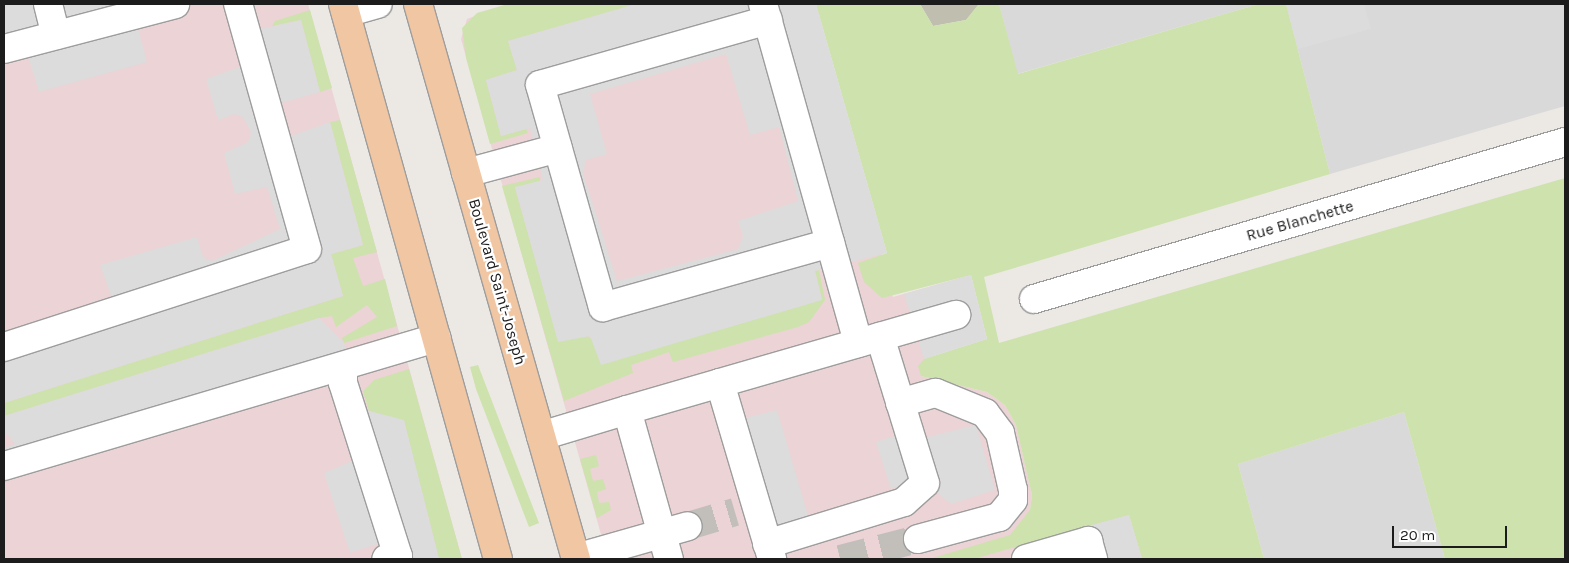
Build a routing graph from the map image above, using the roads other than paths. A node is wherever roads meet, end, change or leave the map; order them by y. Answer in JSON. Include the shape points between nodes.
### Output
{"nodes":[{"id":1,"x":48,"y":4,"type":"edge"},
{"id":2,"x":175,"y":4,"type":"edge"},
{"id":3,"x":238,"y":4,"type":"edge"},
{"id":4,"x":378,"y":4,"type":"edge"},
{"id":5,"x":418,"y":4,"type":"edge"},
{"id":6,"x":345,"y":8,"type":"edge"},
{"id":7,"x":766,"y":12,"type":"edge"},
{"id":8,"x":56,"y":35,"type":"junction"},
{"id":9,"x":4,"y":49,"type":"edge"},
{"id":10,"x":1565,"y":142,"type":"edge"},
{"id":11,"x":558,"y":148,"type":"junction"},
{"id":12,"x":466,"y":173,"type":"junction"},
{"id":13,"x":830,"y":243,"type":"junction"},
{"id":14,"x":1034,"y":299,"type":"dead end"},
{"id":15,"x":956,"y":315,"type":"dead end"},
{"id":16,"x":436,"y":338,"type":"junction"},
{"id":17,"x":869,"y":340,"type":"junction"},
{"id":18,"x":4,"y":347,"type":"edge"},
{"id":19,"x":342,"y":368,"type":"junction"},
{"id":20,"x":720,"y":383,"type":"junction"},
{"id":21,"x":900,"y":403,"type":"junction"},
{"id":22,"x":627,"y":410,"type":"junction"},
{"id":23,"x":541,"y":436,"type":"junction"},
{"id":24,"x":6,"y":462,"type":"edge"},
{"id":25,"x":688,"y":526,"type":"tunnel mouth"},
{"id":26,"x":918,"y":539,"type":"tunnel mouth"},
{"id":27,"x":665,"y":547,"type":"edge"},
{"id":28,"x":770,"y":551,"type":"edge"},
{"id":29,"x":386,"y":559,"type":"edge"},
{"id":30,"x":498,"y":559,"type":"edge"},
{"id":31,"x":576,"y":559,"type":"edge"},
{"id":32,"x":1026,"y":559,"type":"edge"},
{"id":33,"x":1093,"y":559,"type":"edge"}],
"edges":[{"from":1,"to":8,"type":"street"},
{"from":2,"to":8,"type":"street"},
{"from":3,"to":18,"type":"street","via":[[307,248]]},
{"from":4,"to":6,"type":"street"},
{"from":5,"to":12,"type":"main road","name":"Boulevard Saint-Joseph"},
{"from":6,"to":16,"type":"main road"},
{"from":7,"to":11,"type":"street","via":[[540,85]]},
{"from":7,"to":13,"type":"street"},
{"from":8,"to":9,"type":"street"},
{"from":10,"to":14,"type":"street","name":"Rue Blanchette"},
{"from":11,"to":12,"type":"street"},
{"from":11,"to":13,"type":"street","via":[[603,307]]},
{"from":12,"to":23,"type":"main road","name":"Boulevard Saint-Joseph"},
{"from":13,"to":17,"type":"street"},
{"from":15,"to":17,"type":"street"},
{"from":16,"to":19,"type":"street"},
{"from":16,"to":30,"type":"main road"},
{"from":17,"to":20,"type":"street"},
{"from":17,"to":21,"type":"street"},
{"from":19,"to":24,"type":"street","via":[[332,366]]},
{"from":19,"to":29,"type":"street","via":[[343,383],[398,556]]},
{"from":20,"to":22,"type":"street"},
{"from":20,"to":28,"type":"street","via":[[746,509]]},
{"from":21,"to":26,"type":"street","via":[[936,393],[985,413],[1000,433],[1013,490],[1013,500],[999,517]]},
{"from":21,"to":28,"type":"street","via":[[925,483],[904,502]]},
{"from":22,"to":23,"type":"street"},
{"from":22,"to":27,"type":"street"},
{"from":23,"to":31,"type":"main road","name":"Boulevard Saint-Joseph"},
{"from":25,"to":27,"type":"street"},
{"from":27,"to":31,"type":"street"},
{"from":32,"to":33,"type":"street","via":[[1088,541]]}]}
